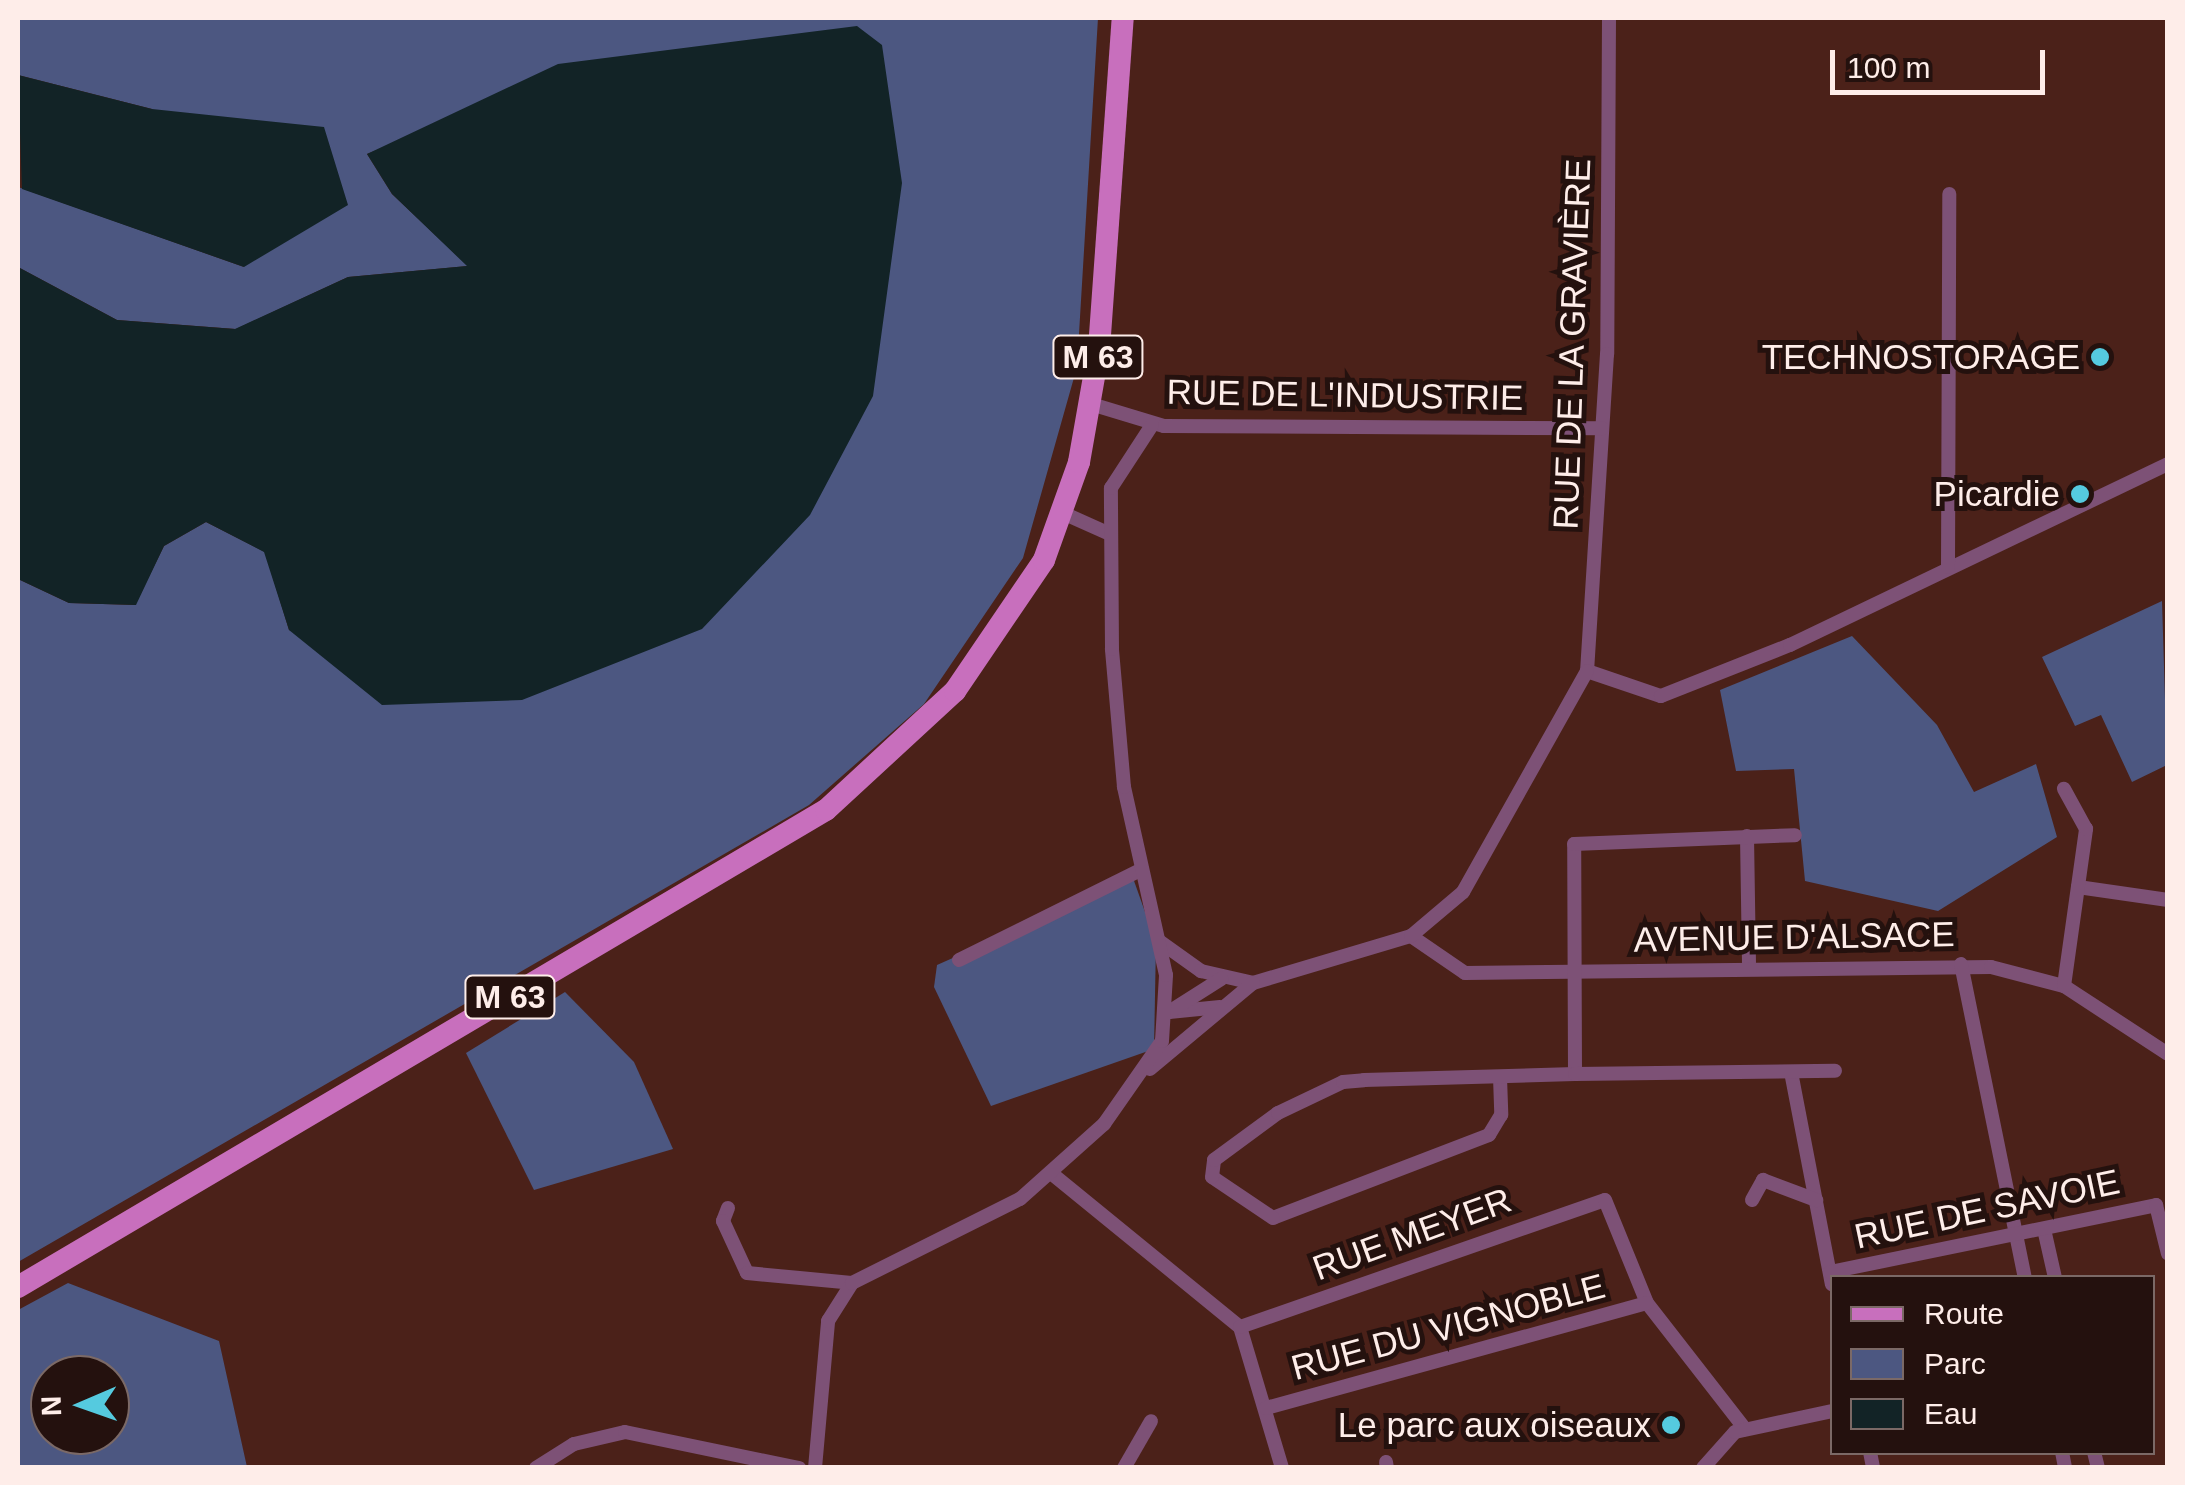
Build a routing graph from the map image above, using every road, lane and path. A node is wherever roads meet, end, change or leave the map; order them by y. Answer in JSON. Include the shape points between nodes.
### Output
{"nodes":[{"id":1,"x":1123,"y":18,"type":"edge"},
{"id":2,"x":1610,"y":18,"type":"edge"},
{"id":3,"x":1949,"y":194,"type":"dead end"},
{"id":4,"x":1091,"y":404,"type":"junction"},
{"id":5,"x":1152,"y":424,"type":"junction"},
{"id":6,"x":1602,"y":428,"type":"junction"},
{"id":7,"x":2168,"y":464,"type":"edge"},
{"id":8,"x":1063,"y":513,"type":"junction"},
{"id":9,"x":1110,"y":534,"type":"junction"},
{"id":10,"x":1948,"y":567,"type":"junction"},
{"id":11,"x":1587,"y":671,"type":"junction"},
{"id":12,"x":2064,"y":788,"type":"dead end"},
{"id":13,"x":1796,"y":835,"type":"dead end"},
{"id":14,"x":1747,"y":836,"type":"junction"},
{"id":15,"x":1140,"y":870,"type":"junction"},
{"id":16,"x":2078,"y":888,"type":"junction"},
{"id":17,"x":2168,"y":900,"type":"edge"},
{"id":18,"x":1411,"y":936,"type":"junction"},
{"id":19,"x":1159,"y":941,"type":"junction"},
{"id":20,"x":959,"y":960,"type":"dead end"},
{"id":21,"x":1960,"y":964,"type":"junction"},
{"id":22,"x":1750,"y":966,"type":"junction"},
{"id":23,"x":1574,"y":970,"type":"junction"},
{"id":24,"x":1221,"y":979,"type":"junction"},
{"id":25,"x":1253,"y":983,"type":"junction"},
{"id":26,"x":2064,"y":986,"type":"junction"},
{"id":27,"x":1222,"y":1006,"type":"junction"},
{"id":28,"x":1169,"y":1012,"type":"junction"},
{"id":29,"x":2168,"y":1054,"type":"edge"},
{"id":30,"x":1150,"y":1069,"type":"junction"},
{"id":31,"x":1835,"y":1071,"type":"dead end"},
{"id":32,"x":1790,"y":1072,"type":"junction"},
{"id":33,"x":1575,"y":1074,"type":"junction"},
{"id":34,"x":1500,"y":1077,"type":"junction"},
{"id":35,"x":1051,"y":1172,"type":"junction"},
{"id":36,"x":1752,"y":1200,"type":"dead end"},
{"id":37,"x":1816,"y":1200,"type":"junction"},
{"id":38,"x":728,"y":1208,"type":"dead end"},
{"id":39,"x":2044,"y":1230,"type":"junction"},
{"id":40,"x":2016,"y":1234,"type":"junction"},
{"id":41,"x":2168,"y":1254,"type":"edge"},
{"id":42,"x":1830,"y":1275,"type":"edge"},
{"id":43,"x":1844,"y":1275,"type":"edge"},
{"id":44,"x":2024,"y":1275,"type":"edge"},
{"id":45,"x":2054,"y":1275,"type":"edge"},
{"id":46,"x":852,"y":1284,"type":"junction"},
{"id":47,"x":18,"y":1287,"type":"edge"},
{"id":48,"x":1647,"y":1303,"type":"junction"},
{"id":49,"x":1240,"y":1327,"type":"junction"},
{"id":50,"x":1266,"y":1408,"type":"junction"},
{"id":51,"x":1830,"y":1411,"type":"edge"},
{"id":52,"x":1152,"y":1421,"type":"dead end"},
{"id":53,"x":1745,"y":1429,"type":"junction"},
{"id":54,"x":536,"y":1468,"type":"edge"},
{"id":55,"x":799,"y":1468,"type":"edge"},
{"id":56,"x":815,"y":1468,"type":"edge"},
{"id":57,"x":1124,"y":1468,"type":"edge"},
{"id":58,"x":1282,"y":1468,"type":"edge"},
{"id":59,"x":1703,"y":1468,"type":"edge"}],
"edges":[{"from":1,"to":4,"type":"main road","number":"M 63"},
{"from":2,"to":6,"type":"street","name":"RUE DE LA GRAVIÈRE"},
{"from":3,"to":10,"type":"street"},
{"from":4,"to":5,"type":"street","name":"RUE DE L'INDUSTRIE"},
{"from":4,"to":8,"type":"main road","number":"M 63"},
{"from":5,"to":6,"type":"street","name":"RUE DE L'INDUSTRIE"},
{"from":5,"to":9,"type":"street","via":[[1111,488]]},
{"from":6,"to":11,"type":"street","name":"RUE DE LA GRAVIÈRE"},
{"from":7,"to":10,"type":"street"},
{"from":8,"to":9,"type":"street"},
{"from":8,"to":47,"type":"main road","number":"M 63","via":[[1011,618],[954,692],[826,810]]},
{"from":9,"to":15,"type":"street","via":[[1122,767]]},
{"from":10,"to":11,"type":"street","via":[[1790,646],[1661,696]]},
{"from":11,"to":18,"type":"street","name":"RUE DE LA GRAVIÈRE","via":[[1463,892]]},
{"from":12,"to":16,"type":"street","via":[[2086,829]]},
{"from":13,"to":14,"type":"street"},
{"from":14,"to":22,"type":"street"},
{"from":14,"to":23,"type":"street","via":[[1574,844]]},
{"from":15,"to":19,"type":"street"},
{"from":15,"to":20,"type":"street"},
{"from":16,"to":17,"type":"street"},
{"from":16,"to":26,"type":"street"},
{"from":18,"to":23,"type":"street","name":"AVENUE D'ALSACE","via":[[1459,972]]},
{"from":18,"to":25,"type":"street"},
{"from":19,"to":24,"type":"street"},
{"from":19,"to":28,"type":"street"},
{"from":21,"to":22,"type":"street","name":"AVENUE D'ALSACE"},
{"from":21,"to":26,"type":"street","name":"AVENUE D'ALSACE"},
{"from":21,"to":40,"type":"street"},
{"from":22,"to":23,"type":"street","name":"AVENUE D'ALSACE"},
{"from":23,"to":33,"type":"street"},
{"from":24,"to":25,"type":"street"},
{"from":24,"to":28,"type":"street"},
{"from":25,"to":27,"type":"street"},
{"from":26,"to":29,"type":"street","name":"AVENUE D'ALSACE"},
{"from":27,"to":28,"type":"street"},
{"from":27,"to":30,"type":"street"},
{"from":28,"to":30,"type":"street"},
{"from":30,"to":35,"type":"street"},
{"from":31,"to":32,"type":"street"},
{"from":32,"to":33,"type":"street"},
{"from":32,"to":37,"type":"street"},
{"from":33,"to":34,"type":"street"},
{"from":34,"to":34,"type":"street","via":[[1322,1089],[1214,1160],[1212,1177],[1273,1218],[1490,1135],[1501,1116]]},
{"from":35,"to":46,"type":"street","via":[[1007,1208]]},
{"from":35,"to":49,"type":"street"},
{"from":36,"to":37,"type":"street","via":[[1763,1180]]},
{"from":37,"to":42,"type":"street"},
{"from":38,"to":46,"type":"street","via":[[723,1222],[746,1273]]},
{"from":39,"to":40,"type":"street","name":"RUE DE SAVOIE"},
{"from":39,"to":41,"type":"street","name":"RUE DE SAVOIE","via":[[2156,1205]]},
{"from":39,"to":45,"type":"street"},
{"from":40,"to":43,"type":"street","name":"RUE DE SAVOIE"},
{"from":40,"to":44,"type":"street"},
{"from":46,"to":56,"type":"street","via":[[828,1321]]},
{"from":48,"to":49,"type":"street","name":"RUE MEYER","via":[[1605,1200]]},
{"from":48,"to":50,"type":"street","name":"RUE DU VIGNOBLE"},
{"from":48,"to":53,"type":"street"},
{"from":49,"to":50,"type":"street"},
{"from":50,"to":58,"type":"street"},
{"from":51,"to":53,"type":"street"},
{"from":52,"to":57,"type":"street"},
{"from":53,"to":59,"type":"street"},
{"from":54,"to":55,"type":"street","via":[[574,1444],[625,1432]]}]}
